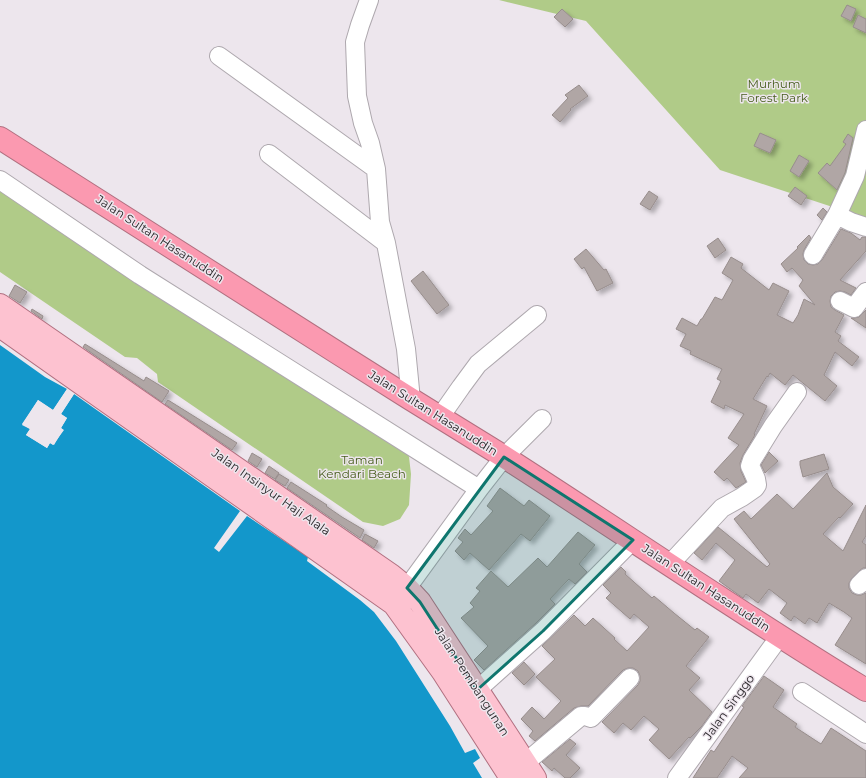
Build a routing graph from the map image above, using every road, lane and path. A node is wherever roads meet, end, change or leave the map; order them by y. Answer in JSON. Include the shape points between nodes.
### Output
{"nodes":[{"id":1,"x":368,"y":0,"type":"edge"},
{"id":2,"x":219,"y":56,"type":"dead end"},
{"id":3,"x":866,"y":130,"type":"edge"},
{"id":4,"x":0,"y":138,"type":"edge"},
{"id":5,"x":269,"y":154,"type":"dead end"},
{"id":6,"x":376,"y":169,"type":"junction"},
{"id":7,"x":0,"y":180,"type":"edge"},
{"id":8,"x":837,"y":215,"type":"junction"},
{"id":9,"x":866,"y":227,"type":"edge"},
{"id":10,"x":386,"y":244,"type":"junction"},
{"id":11,"x":813,"y":255,"type":"dead end"},
{"id":12,"x":866,"y":292,"type":"edge"},
{"id":13,"x":840,"y":301,"type":"dead end"},
{"id":14,"x":0,"y":305,"type":"edge"},
{"id":15,"x":537,"y":315,"type":"dead end"},
{"id":16,"x":0,"y":326,"type":"edge"},
{"id":17,"x":797,"y":392,"type":"dead end"},
{"id":18,"x":411,"y":400,"type":"junction"},
{"id":19,"x":440,"y":417,"type":"junction"},
{"id":20,"x":542,"y":419,"type":"dead end"},
{"id":21,"x":158,"y":425,"type":"junction"},
{"id":22,"x":504,"y":457,"type":"junction"},
{"id":23,"x":479,"y":488,"type":"junction"},
{"id":24,"x":633,"y":540,"type":"junction"},
{"id":25,"x":669,"y":565,"type":"junction"},
{"id":26,"x":400,"y":596,"type":"junction"},
{"id":27,"x":780,"y":636,"type":"junction"},
{"id":28,"x":630,"y":678,"type":"dead end"},
{"id":29,"x":477,"y":690,"type":"junction"},
{"id":30,"x":866,"y":690,"type":"edge"},
{"id":31,"x":802,"y":692,"type":"dead end"},
{"id":32,"x":866,"y":734,"type":"edge"},
{"id":33,"x":524,"y":773,"type":"edge"},
{"id":34,"x":677,"y":778,"type":"edge"}],
"edges":[{"from":1,"to":6,"type":"street","via":[[355,42],[357,96]]},
{"from":2,"to":6,"type":"street"},
{"from":3,"to":8,"type":"street","via":[[855,176]]},
{"from":4,"to":18,"type":"highway","name":"Jalan Sultan Hasanuddin"},
{"from":5,"to":10,"type":"street"},
{"from":6,"to":10,"type":"street","via":[[380,222]]},
{"from":7,"to":23,"type":"street","via":[[140,275]]},
{"from":8,"to":9,"type":"street"},
{"from":8,"to":11,"type":"street"},
{"from":10,"to":18,"type":"street","via":[[406,349]]},
{"from":12,"to":13,"type":"street","via":[[854,308]]},
{"from":14,"to":21,"type":"main road","name":"Jalan Insinyur Haji Alala"},
{"from":15,"to":19,"type":"street","via":[[478,364]]},
{"from":16,"to":21,"type":"main road","name":"Jalan Insinyur Haji Alala"},
{"from":17,"to":25,"type":"street","via":[[752,460],[750,466],[756,479],[755,488],[722,508]]},
{"from":18,"to":19,"type":"highway","name":"Jalan Sultan Hasanuddin"},
{"from":19,"to":22,"type":"highway","name":"Jalan Sultan Hasanuddin"},
{"from":20,"to":22,"type":"street"},
{"from":21,"to":26,"type":"main road","name":"Jalan Insinyur Haji Alala","via":[[391,575]]},
{"from":22,"to":23,"type":"street"},
{"from":22,"to":24,"type":"highway","name":"Jalan Sultan Hasanuddin"},
{"from":23,"to":26,"type":"street"},
{"from":24,"to":25,"type":"highway","name":"Jalan Sultan Hasanuddin"},
{"from":24,"to":29,"type":"street","via":[[543,631]]},
{"from":25,"to":27,"type":"highway","name":"Jalan Sultan Hasanuddin"},
{"from":26,"to":29,"type":"main road","name":"Jalan Pembangunan","via":[[420,602]]},
{"from":26,"to":33,"type":"main road","name":"Jalan Pembangunan","via":[[443,672]]},
{"from":27,"to":30,"type":"highway","name":"Jalan Sultan Hasanuddin"},
{"from":27,"to":34,"type":"street","name":"Jalan Singgo"},
{"from":28,"to":33,"type":"street","via":[[591,718],[581,716]]},
{"from":29,"to":33,"type":"main road","name":"Jalan Pembangunan"},
{"from":31,"to":32,"type":"street"}]}
